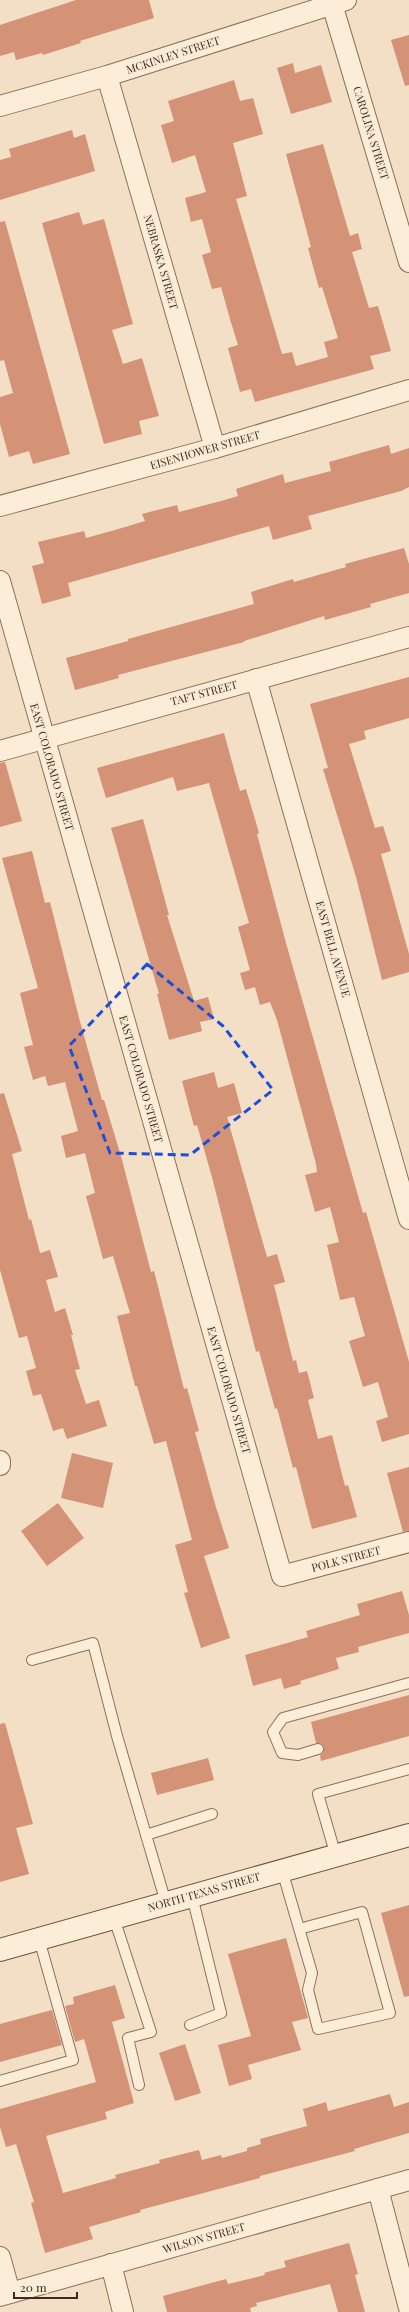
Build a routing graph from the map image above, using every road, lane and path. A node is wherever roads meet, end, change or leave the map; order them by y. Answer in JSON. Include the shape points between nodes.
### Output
{"nodes":[{"id":1,"x":339,"y":2,"type":"edge"},
{"id":2,"x":107,"y":76,"type":"junction"},
{"id":3,"x":0,"y":106,"type":"edge"},
{"id":4,"x":409,"y":262,"type":"edge"},
{"id":5,"x":409,"y":390,"type":"edge"},
{"id":6,"x":215,"y":448,"type":"junction"},
{"id":7,"x":0,"y":506,"type":"edge"},
{"id":8,"x":0,"y":581,"type":"edge"},
{"id":9,"x":409,"y":638,"type":"edge"},
{"id":10,"x":256,"y":679,"type":"junction"},
{"id":11,"x":43,"y":738,"type":"junction"},
{"id":12,"x":0,"y":751,"type":"edge"},
{"id":13,"x":409,"y":1219,"type":"edge"},
{"id":14,"x":0,"y":1461,"type":"edge"},
{"id":15,"x":0,"y":1465,"type":"edge"},
{"id":16,"x":409,"y":1542,"type":"edge"},
{"id":17,"x":282,"y":1576,"type":"joint"},
{"id":18,"x":32,"y":1660,"type":"dead end"},
{"id":19,"x":409,"y":1683,"type":"edge"},
{"id":20,"x":318,"y":1749,"type":"dead end"},
{"id":21,"x":409,"y":1769,"type":"edge"},
{"id":22,"x":212,"y":1814,"type":"dead end"},
{"id":23,"x":146,"y":1835,"type":"junction"},
{"id":24,"x":409,"y":1835,"type":"edge"},
{"id":25,"x":336,"y":1856,"type":"junction"},
{"id":26,"x":282,"y":1870,"type":"junction"},
{"id":27,"x":192,"y":1896,"type":"junction"},
{"id":28,"x":166,"y":1903,"type":"junction"},
{"id":29,"x":114,"y":1918,"type":"junction"},
{"id":30,"x":299,"y":1929,"type":"junction"},
{"id":31,"x":39,"y":1939,"type":"junction"},
{"id":32,"x":0,"y":1950,"type":"edge"},
{"id":33,"x":190,"y":2025,"type":"dead end"},
{"id":34,"x":0,"y":2081,"type":"edge"},
{"id":35,"x":139,"y":2085,"type":"dead end"},
{"id":36,"x":409,"y":2180,"type":"edge"},
{"id":37,"x":378,"y":2189,"type":"junction"},
{"id":38,"x":0,"y":2257,"type":"edge"},
{"id":39,"x":111,"y":2264,"type":"junction"},
{"id":40,"x":5,"y":2294,"type":"edge"},
{"id":41,"x":409,"y":2308,"type":"edge"},
{"id":42,"x":123,"y":2312,"type":"edge"}],
"edges":[{"from":1,"to":2,"type":"street","name":"MCKINLEY STREET"},
{"from":1,"to":4,"type":"street","name":"CAROLINA STREET"},
{"from":2,"to":3,"type":"street","name":"MCKINLEY STREET"},
{"from":2,"to":6,"type":"street","name":"NEBRASKA STREET"},
{"from":5,"to":6,"type":"street","name":"EISENHOWER STREET"},
{"from":6,"to":7,"type":"street","name":"EISENHOWER STREET"},
{"from":8,"to":11,"type":"street","name":"EAST COLORADO STREET"},
{"from":9,"to":10,"type":"street","name":"TAFT STREET"},
{"from":10,"to":11,"type":"street","name":"TAFT STREET"},
{"from":10,"to":13,"type":"street","name":"EAST BELL AVENUE"},
{"from":11,"to":12,"type":"street","name":"TAFT STREET"},
{"from":11,"to":17,"type":"street","name":"EAST COLORADO STREET"},
{"from":14,"to":15,"type":"street"},
{"from":16,"to":17,"type":"street","name":"POLK STREET"},
{"from":18,"to":23,"type":"lane","via":[[93,1643]]},
{"from":19,"to":20,"type":"lane","via":[[283,1718],[273,1732],[282,1753],[298,1756]]},
{"from":21,"to":25,"type":"lane","via":[[318,1794]]},
{"from":22,"to":23,"type":"lane"},
{"from":23,"to":28,"type":"lane"},
{"from":24,"to":25,"type":"main road","name":"NORTH TEXAS STREET"},
{"from":25,"to":26,"type":"main road","name":"NORTH TEXAS STREET"},
{"from":26,"to":27,"type":"main road","name":"NORTH TEXAS STREET"},
{"from":26,"to":30,"type":"lane"},
{"from":27,"to":28,"type":"main road","name":"NORTH TEXAS STREET"},
{"from":27,"to":33,"type":"lane","via":[[221,2013]]},
{"from":28,"to":29,"type":"main road","name":"NORTH TEXAS STREET"},
{"from":29,"to":31,"type":"main road","name":"NORTH TEXAS STREET"},
{"from":29,"to":35,"type":"lane","via":[[151,2032],[128,2038]]},
{"from":30,"to":30,"type":"lane","via":[[312,1974],[308,1990],[318,2029],[390,2013],[362,1912]]},
{"from":31,"to":32,"type":"main road","name":"NORTH TEXAS STREET"},
{"from":31,"to":34,"type":"lane","via":[[73,2060]]},
{"from":36,"to":37,"type":"street","name":"WILSON STREET"},
{"from":37,"to":39,"type":"street","name":"WILSON STREET"},
{"from":37,"to":41,"type":"street"},
{"from":38,"to":40,"type":"street"},
{"from":39,"to":40,"type":"street","name":"WILSON STREET"},
{"from":39,"to":42,"type":"street"}]}
